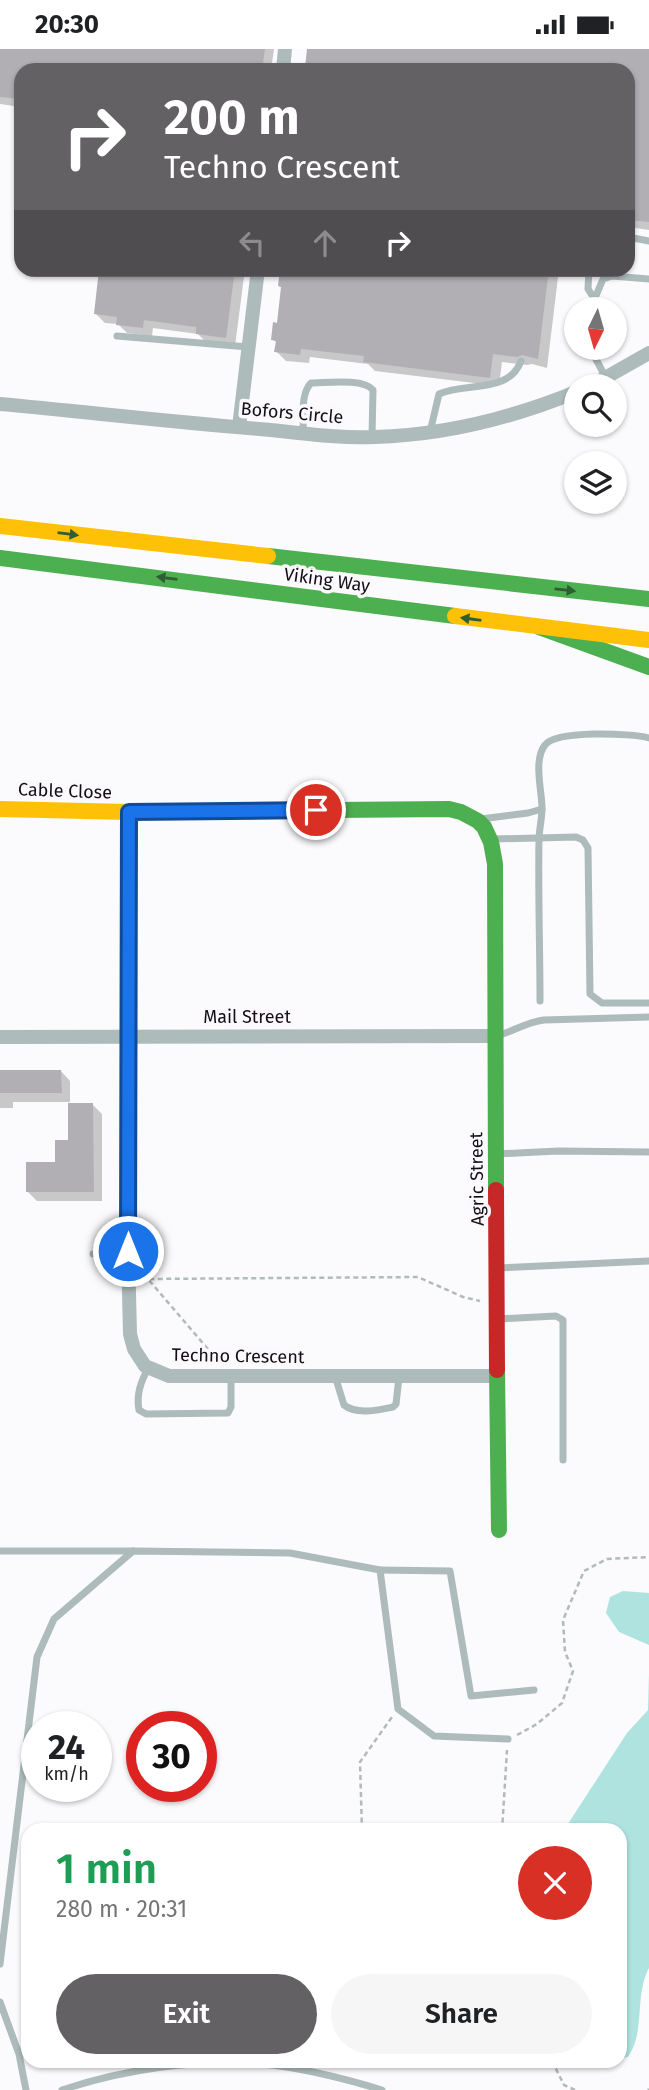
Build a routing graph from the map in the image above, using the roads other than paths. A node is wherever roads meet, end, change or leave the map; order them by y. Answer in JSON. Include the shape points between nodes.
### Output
{"nodes":[{"id":1,"x":257,"y":277,"type":"edge"},
{"id":2,"x":589,"y":277,"type":"edge"},
{"id":3,"x":649,"y":279,"type":"edge"},
{"id":4,"x":593,"y":297,"type":"edge"},
{"id":5,"x":594,"y":297,"type":"edge"},
{"id":6,"x":117,"y":336,"type":"dead end"},
{"id":7,"x":249,"y":347,"type":"junction"},
{"id":8,"x":649,"y":353,"type":"edge"},
{"id":9,"x":521,"y":361,"type":"dead end"},
{"id":10,"x":613,"y":374,"type":"edge"},
{"id":11,"x":564,"y":397,"type":"edge"},
{"id":12,"x":0,"y":404,"type":"edge"},
{"id":13,"x":239,"y":427,"type":"junction"},
{"id":14,"x":303,"y":433,"type":"junction"},
{"id":15,"x":430,"y":433,"type":"junction"},
{"id":16,"x":372,"y":437,"type":"junction"},
{"id":17,"x":0,"y":526,"type":"edge"},
{"id":18,"x":0,"y":558,"type":"edge"},
{"id":19,"x":649,"y":599,"type":"edge"},
{"id":20,"x":539,"y":627,"type":"junction"},
{"id":21,"x":649,"y":640,"type":"edge"},
{"id":22,"x":649,"y":667,"type":"edge"},
{"id":23,"x":649,"y":738,"type":"edge"},
{"id":24,"x":0,"y":809,"type":"edge"},
{"id":25,"x":542,"y":809,"type":"junction"},
{"id":26,"x":129,"y":812,"type":"junction"},
{"id":27,"x":485,"y":829,"type":"junction"},
{"id":28,"x":539,"y":838,"type":"junction"},
{"id":29,"x":540,"y":1001,"type":"dead end"},
{"id":30,"x":649,"y":1003,"type":"edge"},
{"id":31,"x":649,"y":1017,"type":"edge"},
{"id":32,"x":129,"y":1036,"type":"junction"},
{"id":33,"x":495,"y":1036,"type":"junction"},
{"id":34,"x":0,"y":1037,"type":"edge"},
{"id":35,"x":649,"y":1151,"type":"edge"},
{"id":36,"x":496,"y":1154,"type":"junction"},
{"id":37,"x":128,"y":1251,"type":"junction"},
{"id":38,"x":93,"y":1254,"type":"dead end"},
{"id":39,"x":649,"y":1261,"type":"edge"},
{"id":40,"x":497,"y":1268,"type":"junction"},
{"id":41,"x":497,"y":1312,"type":"junction"},
{"id":42,"x":148,"y":1368,"type":"junction"},
{"id":43,"x":231,"y":1376,"type":"junction"},
{"id":44,"x":335,"y":1376,"type":"junction"},
{"id":45,"x":399,"y":1376,"type":"junction"},
{"id":46,"x":498,"y":1376,"type":"junction"},
{"id":47,"x":563,"y":1459,"type":"dead end"},
{"id":48,"x":499,"y":1530,"type":"dead end"},
{"id":49,"x":0,"y":1551,"type":"edge"},
{"id":50,"x":133,"y":1551,"type":"junction"},
{"id":51,"x":380,"y":1570,"type":"junction"},
{"id":52,"x":534,"y":1690,"type":"dead end"},
{"id":53,"x":508,"y":1739,"type":"road end"},
{"id":54,"x":0,"y":1964,"type":"edge"},
{"id":55,"x":0,"y":2002,"type":"edge"},
{"id":56,"x":21,"y":2064,"type":"edge"},
{"id":57,"x":22,"y":2068,"type":"edge"},
{"id":58,"x":163,"y":2068,"type":"edge"},
{"id":59,"x":295,"y":2068,"type":"edge"},
{"id":60,"x":71,"y":2089,"type":"edge"},
{"id":61,"x":26,"y":2090,"type":"edge"},
{"id":62,"x":62,"y":2090,"type":"edge"},
{"id":63,"x":382,"y":2090,"type":"edge"}],
"edges":[{"from":1,"to":7,"type":"street"},
{"from":2,"to":4,"type":"lane"},
{"from":3,"to":5,"type":"lane","via":[[607,278]]},
{"from":6,"to":7,"type":"lane"},
{"from":7,"to":13,"type":"street"},
{"from":8,"to":10,"type":"street"},
{"from":9,"to":15,"type":"lane","via":[[517,371],[501,383],[439,394]]},
{"from":11,"to":15,"type":"street","name":"Bofors Circle","via":[[497,419]]},
{"from":12,"to":13,"type":"street","name":"Bofors Circle"},
{"from":13,"to":14,"type":"street","name":"Bofors Circle"},
{"from":14,"to":16,"type":"street","name":"Bofors Circle"},
{"from":14,"to":16,"type":"lane","via":[[308,385],[362,383],[373,390]]},
{"from":15,"to":16,"type":"street","name":"Bofors Circle"},
{"from":17,"to":19,"type":"main road","name":"Viking Way","one_way":true},
{"from":20,"to":18,"type":"main road","name":"Viking Way","one_way":true},
{"from":20,"to":21,"type":"main road","name":"Viking Way"},
{"from":20,"to":22,"type":"main road"},
{"from":23,"to":25,"type":"lane","via":[[613,734],[548,742],[540,761]]},
{"from":24,"to":26,"type":"main road","name":"Cable Close"},
{"from":25,"to":27,"type":"lane"},
{"from":25,"to":28,"type":"lane"},
{"from":26,"to":27,"type":"main road","via":[[449,809]]},
{"from":26,"to":32,"type":"street","name":"Techno Crescent"},
{"from":27,"to":28,"type":"lane"},
{"from":27,"to":33,"type":"main road","name":"Agric Street","via":[[495,864]]},
{"from":28,"to":29,"type":"lane"},
{"from":28,"to":30,"type":"lane","via":[[576,837],[587,848],[590,994],[602,1003]]},
{"from":31,"to":33,"type":"lane","via":[[527,1022]]},
{"from":32,"to":33,"type":"street","name":"Mail Street"},
{"from":32,"to":34,"type":"street","name":"Mail Street"},
{"from":32,"to":37,"type":"street","name":"Techno Crescent"},
{"from":33,"to":36,"type":"main road","name":"Agric Street"},
{"from":35,"to":36,"type":"lane"},
{"from":36,"to":40,"type":"main road","name":"Agric Street"},
{"from":37,"to":38,"type":"lane"},
{"from":37,"to":42,"type":"street","name":"Techno Crescent","via":[[130,1335]]},
{"from":39,"to":40,"type":"lane"},
{"from":40,"to":41,"type":"main road","name":"Agric Street"},
{"from":41,"to":46,"type":"main road","name":"Agric Street"},
{"from":41,"to":47,"type":"lane","via":[[563,1320]]},
{"from":42,"to":43,"type":"street","name":"Techno Crescent","via":[[169,1376]]},
{"from":42,"to":43,"type":"lane","via":[[138,1399],[139,1411],[146,1414],[228,1413]]},
{"from":43,"to":44,"type":"street","name":"Techno Crescent"},
{"from":44,"to":45,"type":"street","name":"Techno Crescent"},
{"from":44,"to":45,"type":"lane","via":[[344,1405],[359,1411],[393,1407]]},
{"from":45,"to":46,"type":"street","name":"Techno Crescent"},
{"from":46,"to":48,"type":"main road","name":"Agric Street"},
{"from":49,"to":50,"type":"lane"},
{"from":50,"to":51,"type":"lane","via":[[290,1553]]},
{"from":50,"to":54,"type":"lane","via":[[54,1619],[37,1657]]},
{"from":51,"to":52,"type":"lane","via":[[450,1571],[471,1696]]},
{"from":51,"to":53,"type":"lane","via":[[398,1709],[435,1736]]},
{"from":55,"to":56,"type":"lane"},
{"from":57,"to":61,"type":"lane"},
{"from":58,"to":60,"type":"lane","via":[[107,2077]]},
{"from":59,"to":63,"type":"lane"},
{"from":60,"to":62,"type":"lane"}]}
